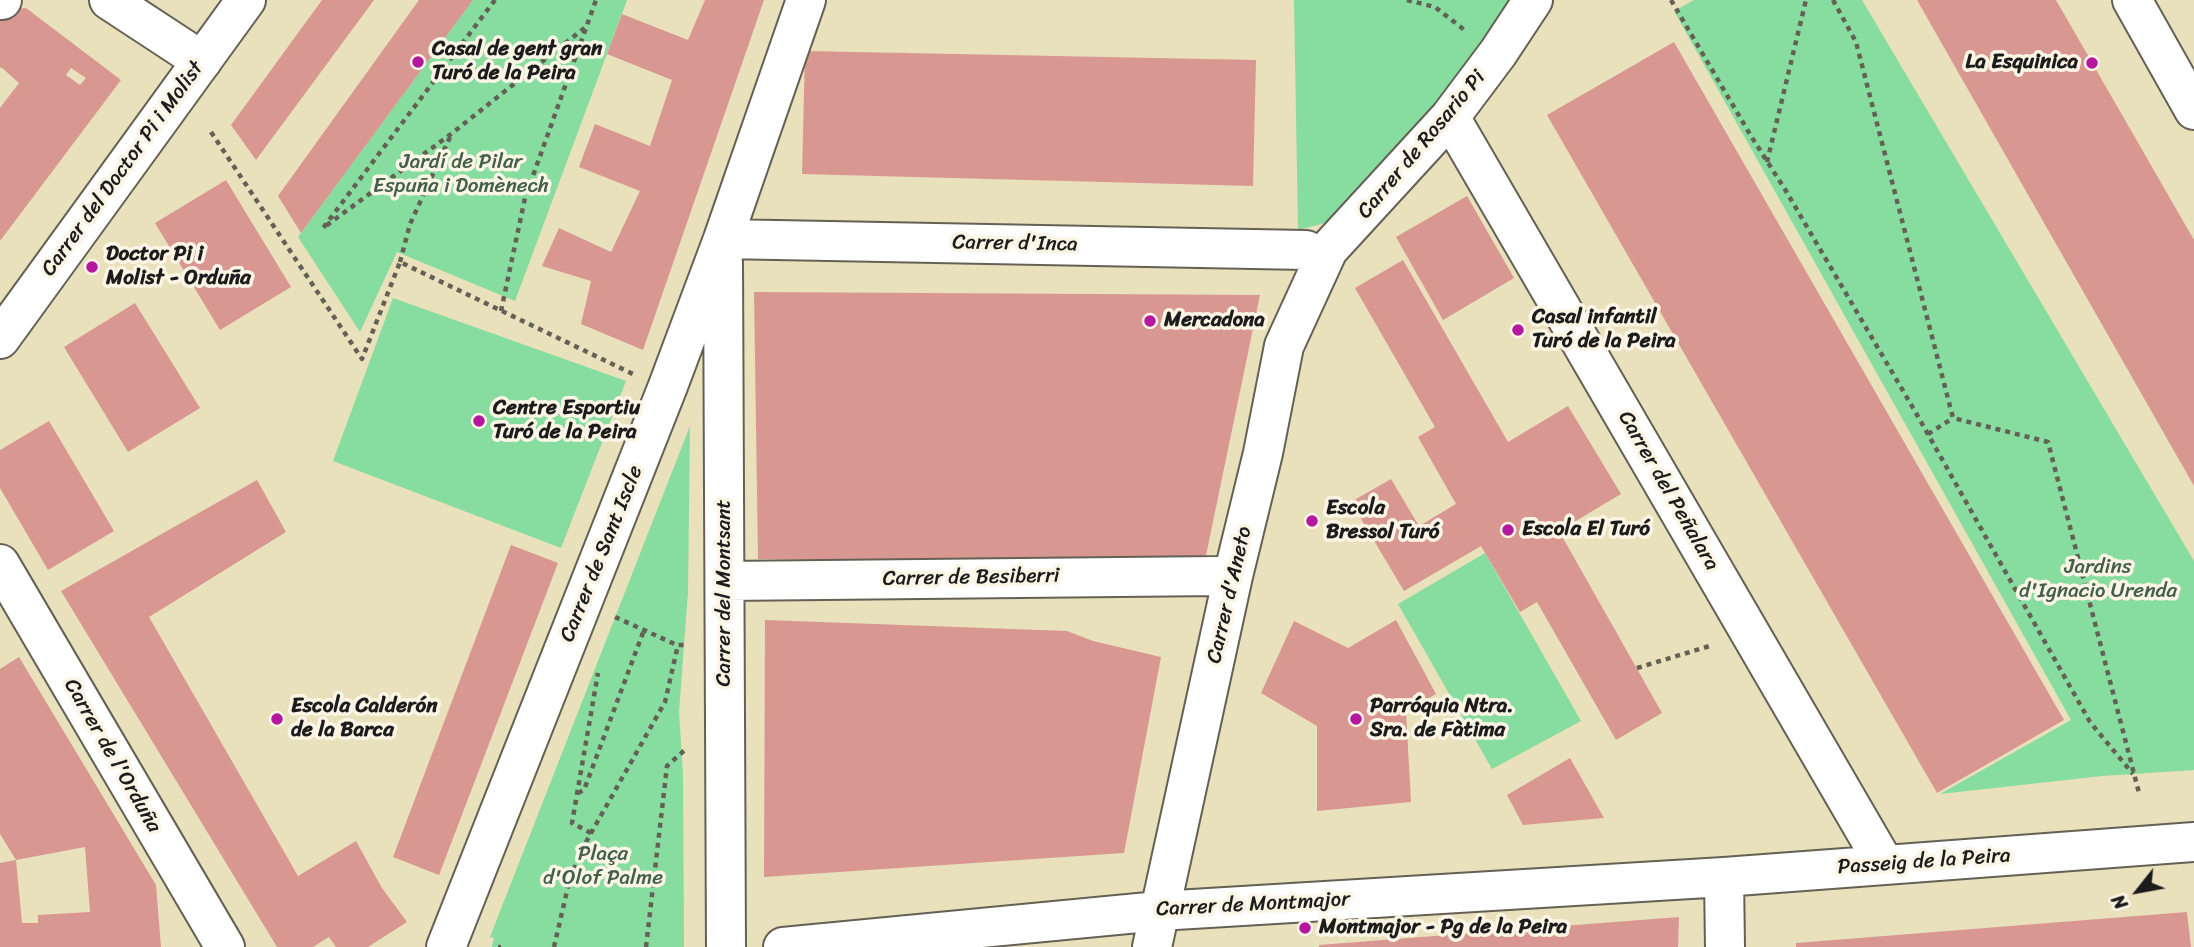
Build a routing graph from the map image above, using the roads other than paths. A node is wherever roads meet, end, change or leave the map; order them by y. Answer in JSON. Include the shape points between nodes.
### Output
{"nodes":[{"id":1,"x":109,"y":0,"type":"edge"},
{"id":2,"x":246,"y":0,"type":"edge"},
{"id":3,"x":806,"y":0,"type":"edge"},
{"id":4,"x":1533,"y":0,"type":"edge"},
{"id":5,"x":2132,"y":0,"type":"edge"},
{"id":6,"x":202,"y":61,"type":"junction"},
{"id":7,"x":2194,"y":110,"type":"edge"},
{"id":8,"x":1450,"y":117,"type":"junction"},
{"id":9,"x":723,"y":239,"type":"junction"},
{"id":10,"x":1317,"y":250,"type":"junction"},
{"id":11,"x":0,"y":339,"type":"edge"},
{"id":12,"x":0,"y":565,"type":"edge"},
{"id":13,"x":1218,"y":576,"type":"dead end"},
{"id":14,"x":724,"y":581,"type":"junction"},
{"id":15,"x":2194,"y":842,"type":"edge"},
{"id":16,"x":1885,"y":865,"type":"junction"},
{"id":17,"x":1724,"y":877,"type":"junction"},
{"id":18,"x":1156,"y":929,"type":"edge"},
{"id":19,"x":225,"y":947,"type":"edge"},
{"id":20,"x":446,"y":947,"type":"edge"},
{"id":21,"x":726,"y":947,"type":"edge"},
{"id":22,"x":783,"y":947,"type":"edge"},
{"id":23,"x":1725,"y":947,"type":"edge"}],
"edges":[{"from":1,"to":6,"type":"street"},
{"from":2,"to":6,"type":"street","name":"Carrer del Doctor Pi i Molist"},
{"from":3,"to":9,"type":"street","name":"Carrer de Sant Iscle"},
{"from":4,"to":8,"type":"street","name":"Carrer de Rosario Pi"},
{"from":5,"to":7,"type":"street"},
{"from":6,"to":11,"type":"street","name":"Carrer del Doctor Pi i Molist"},
{"from":8,"to":10,"type":"street","name":"Carrer de Rosario Pi"},
{"from":8,"to":16,"type":"street","name":"Carrer del Peñalara"},
{"from":9,"to":10,"type":"street","name":"Carrer d'Inca"},
{"from":9,"to":14,"type":"street","name":"Carrer del Montsant"},
{"from":9,"to":20,"type":"street","name":"Carrer de Sant Iscle"},
{"from":10,"to":18,"type":"street","name":"Carrer d'Aneto","via":[[1284,346]]},
{"from":12,"to":19,"type":"street","name":"Carrer de l'Orduña"},
{"from":13,"to":14,"type":"street","name":"Carrer de Besiberri"},
{"from":14,"to":21,"type":"street","name":"Carrer del Montsant"},
{"from":15,"to":16,"type":"street","name":"Passeig de la Peira"},
{"from":16,"to":17,"type":"street","name":"Passeig de la Peira"},
{"from":17,"to":18,"type":"street","name":"Carrer de Montmajor"},
{"from":17,"to":23,"type":"street"},
{"from":18,"to":22,"type":"street","name":"Carrer de Montmajor"}]}
